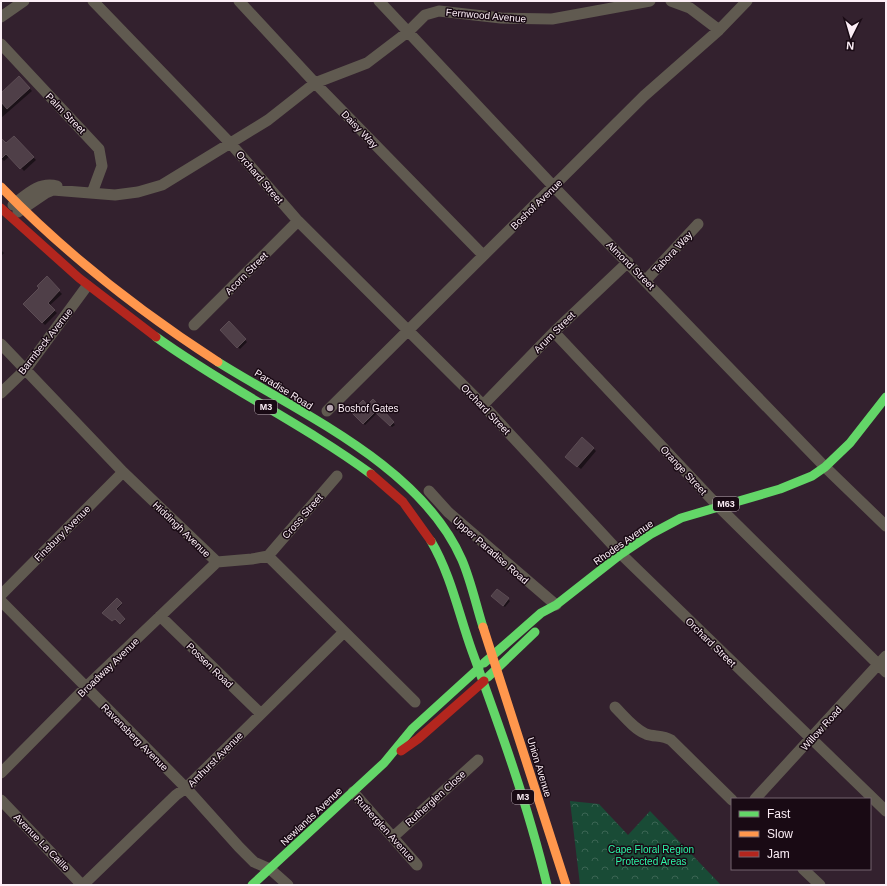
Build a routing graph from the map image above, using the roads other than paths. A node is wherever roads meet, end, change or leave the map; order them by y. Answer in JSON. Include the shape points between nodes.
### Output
{"nodes":[{"id":1,"x":24,"y":1,"type":"edge"},
{"id":2,"x":93,"y":1,"type":"edge"},
{"id":3,"x":239,"y":1,"type":"edge"},
{"id":4,"x":379,"y":1,"type":"edge"},
{"id":5,"x":650,"y":1,"type":"edge"},
{"id":6,"x":671,"y":1,"type":"edge"},
{"id":7,"x":747,"y":1,"type":"edge"},
{"id":8,"x":1,"y":17,"type":"edge"},
{"id":9,"x":719,"y":30,"type":"junction"},
{"id":10,"x":409,"y":31,"type":"junction"},
{"id":11,"x":1,"y":44,"type":"edge"},
{"id":12,"x":315,"y":83,"type":"junction"},
{"id":13,"x":231,"y":144,"type":"junction"},
{"id":14,"x":1,"y":187,"type":"edge"},
{"id":15,"x":554,"y":187,"type":"junction"},
{"id":16,"x":92,"y":192,"type":"junction"},
{"id":17,"x":19,"y":205,"type":"junction"},
{"id":18,"x":5,"y":212,"type":"edge"},
{"id":19,"x":298,"y":221,"type":"junction"},
{"id":20,"x":698,"y":224,"type":"dead end"},
{"id":21,"x":483,"y":256,"type":"junction"},
{"id":22,"x":628,"y":262,"type":"junction"},
{"id":23,"x":646,"y":280,"type":"junction"},
{"id":24,"x":87,"y":286,"type":"junction"},
{"id":25,"x":194,"y":325,"type":"dead end"},
{"id":26,"x":409,"y":330,"type":"junction"},
{"id":27,"x":554,"y":332,"type":"junction"},
{"id":28,"x":1,"y":344,"type":"edge"},
{"id":29,"x":26,"y":369,"type":"junction"},
{"id":30,"x":1,"y":393,"type":"edge"},
{"id":31,"x":886,"y":397,"type":"edge"},
{"id":32,"x":483,"y":405,"type":"junction"},
{"id":33,"x":327,"y":411,"type":"dead end"},
{"id":34,"x":825,"y":467,"type":"junction"},
{"id":35,"x":123,"y":472,"type":"junction"},
{"id":36,"x":337,"y":476,"type":"dead end"},
{"id":37,"x":429,"y":491,"type":"dead end"},
{"id":38,"x":718,"y":506,"type":"junction"},
{"id":39,"x":886,"y":526,"type":"edge"},
{"id":40,"x":621,"y":554,"type":"junction"},
{"id":41,"x":268,"y":556,"type":"junction"},
{"id":42,"x":217,"y":562,"type":"junction"},
{"id":43,"x":1,"y":595,"type":"edge"},
{"id":44,"x":1,"y":601,"type":"edge"},
{"id":45,"x":556,"y":605,"type":"junction"},
{"id":46,"x":160,"y":616,"type":"junction"},
{"id":47,"x":344,"y":632,"type":"junction"},
{"id":48,"x":493,"y":656,"type":"junction"},
{"id":49,"x":883,"y":664,"type":"edge"},
{"id":50,"x":479,"y":668,"type":"junction"},
{"id":51,"x":497,"y":669,"type":"junction"},
{"id":52,"x":484,"y":680,"type":"junction"},
{"id":53,"x":86,"y":687,"type":"junction"},
{"id":54,"x":415,"y":702,"type":"dead end"},
{"id":55,"x":614,"y":707,"type":"dead end"},
{"id":56,"x":260,"y":714,"type":"junction"},
{"id":57,"x":811,"y":739,"type":"junction"},
{"id":58,"x":478,"y":760,"type":"dead end"},
{"id":59,"x":384,"y":763,"type":"junction"},
{"id":60,"x":1,"y":773,"type":"edge"},
{"id":61,"x":186,"y":788,"type":"junction"},
{"id":62,"x":353,"y":792,"type":"junction"},
{"id":63,"x":756,"y":798,"type":"edge"},
{"id":64,"x":731,"y":799,"type":"edge"},
{"id":65,"x":1,"y":800,"type":"edge"},
{"id":66,"x":886,"y":811,"type":"edge"},
{"id":67,"x":392,"y":837,"type":"junction"},
{"id":68,"x":417,"y":865,"type":"dead end"},
{"id":69,"x":270,"y":869,"type":"junction"},
{"id":70,"x":804,"y":870,"type":"edge"},
{"id":71,"x":83,"y":885,"type":"edge"},
{"id":72,"x":252,"y":885,"type":"edge"},
{"id":73,"x":288,"y":885,"type":"edge"},
{"id":74,"x":547,"y":885,"type":"edge"},
{"id":75,"x":566,"y":885,"type":"edge"},
{"id":76,"x":820,"y":885,"type":"edge"}],
"edges":[{"from":1,"to":8,"type":"street"},
{"from":2,"to":13,"type":"street","name":"Orchard Street"},
{"from":3,"to":12,"type":"street","name":"Daisy Way"},
{"from":4,"to":10,"type":"street","name":"Almond Street"},
{"from":5,"to":10,"type":"street","name":"Fernwood Avenue","via":[[552,19],[521,19],[439,11],[425,15]]},
{"from":6,"to":9,"type":"street","via":[[690,8]]},
{"from":7,"to":9,"type":"street","name":"Boshof Avenue"},
{"from":9,"to":15,"type":"street","name":"Boshof Avenue","via":[[644,96]]},
{"from":10,"to":12,"type":"street","name":"Fernwood Avenue","via":[[367,63]]},
{"from":10,"to":15,"type":"street","name":"Almond Street"},
{"from":11,"to":16,"type":"street","name":"Palm Street","via":[[99,149],[102,166]]},
{"from":12,"to":13,"type":"street","name":"Fernwood Avenue","via":[[282,111]]},
{"from":12,"to":21,"type":"street","name":"Daisy Way"},
{"from":13,"to":16,"type":"street","name":"Fernwood Avenue","via":[[162,185],[138,192]]},
{"from":13,"to":19,"type":"street","name":"Orchard Street"},
{"from":14,"to":17,"type":"main road","name":"Paradise Road","number":"M3"},
{"from":15,"to":21,"type":"street","name":"Boshof Avenue"},
{"from":15,"to":22,"type":"street","name":"Almond Street"},
{"from":16,"to":17,"type":"street","name":"Fernwood Avenue","via":[[63,190],[53,185],[41,186]]},
{"from":17,"to":18,"type":"street","name":"Fernwood Avenue"},
{"from":17,"to":48,"type":"main road","name":"Paradise Road","number":"M3","via":[[53,239],[133,305],[182,339],[368,454],[415,491],[442,525],[462,560]]},
{"from":18,"to":24,"type":"main road","number":"M3"},
{"from":19,"to":25,"type":"street","name":"Acorn Street"},
{"from":19,"to":26,"type":"street","name":"Orchard Street"},
{"from":20,"to":23,"type":"street","name":"Tabora Way"},
{"from":21,"to":26,"type":"street","name":"Boshof Avenue"},
{"from":22,"to":23,"type":"street","name":"Almond Street"},
{"from":22,"to":27,"type":"street","name":"Arum Street"},
{"from":23,"to":34,"type":"street","name":"Almond Street"},
{"from":24,"to":29,"type":"street","name":"Barmbeck Avenue"},
{"from":24,"to":50,"type":"main road","number":"M3","via":[[127,318],[173,349],[350,458],[390,487],[413,512],[441,557]]},
{"from":26,"to":32,"type":"street","name":"Orchard Street"},
{"from":26,"to":33,"type":"street","name":"Boshof Avenue"},
{"from":27,"to":32,"type":"street","name":"Arum Street"},
{"from":27,"to":38,"type":"street","name":"Orange Street"},
{"from":28,"to":29,"type":"street","name":"Hiddingh Avenue"},
{"from":29,"to":30,"type":"street","name":"Barmbeck Avenue"},
{"from":29,"to":35,"type":"street","name":"Hiddingh Avenue"},
{"from":31,"to":34,"type":"main road","name":"Rhodes Avenue","number":"M63","via":[[850,443]]},
{"from":32,"to":40,"type":"street","name":"Orchard Street"},
{"from":34,"to":38,"type":"main road","name":"Rhodes Avenue","number":"M63","via":[[812,476],[780,489]]},
{"from":34,"to":39,"type":"street","name":"Almond Street"},
{"from":35,"to":42,"type":"street","name":"Hiddingh Avenue"},
{"from":35,"to":43,"type":"street","name":"Finsbury Avenue"},
{"from":36,"to":41,"type":"street","name":"Cross Street"},
{"from":37,"to":45,"type":"street","name":"Upper Paradise Road","via":[[448,512]]},
{"from":38,"to":40,"type":"main road","name":"Rhodes Avenue","number":"M63","via":[[681,518]]},
{"from":38,"to":49,"type":"street","name":"Orange Street"},
{"from":40,"to":45,"type":"main road","name":"Rhodes Avenue","number":"M63"},
{"from":40,"to":57,"type":"street","name":"Orchard Street"},
{"from":41,"to":42,"type":"street","name":"Hiddingh Avenue"},
{"from":41,"to":47,"type":"street"},
{"from":42,"to":46,"type":"street","name":"Broadway Avenue"},
{"from":44,"to":53,"type":"street","name":"Ravensberg Avenue"},
{"from":45,"to":48,"type":"main road","name":"Rhodes Avenue","number":"M63","via":[[541,613]]},
{"from":45,"to":51,"type":"main road","name":"Rhodes Avenue","number":"M63","via":[[546,621]]},
{"from":46,"to":53,"type":"street","name":"Broadway Avenue"},
{"from":46,"to":56,"type":"street","name":"Possen Road"},
{"from":47,"to":54,"type":"street"},
{"from":47,"to":56,"type":"street","name":"Amhurst Avenue"},
{"from":48,"to":50,"type":"main road","name":"Rhodes Avenue","number":"M63"},
{"from":48,"to":51,"type":"main road","name":"Union Avenue","number":"M3"},
{"from":49,"to":57,"type":"street","name":"Willow Road"},
{"from":50,"to":52,"type":"main road","number":"M3"},
{"from":50,"to":59,"type":"main road","name":"Newlands Avenue","number":"M63","via":[[412,729]]},
{"from":51,"to":52,"type":"main road","name":"Rhodes Avenue","number":"M63"},
{"from":51,"to":75,"type":"main road","name":"Union Avenue","number":"M3"},
{"from":52,"to":59,"type":"main road","name":"Newlands Avenue","number":"M63","via":[[418,739]]},
{"from":52,"to":74,"type":"main road","number":"M3","via":[[533,830]]},
{"from":53,"to":60,"type":"street","name":"Broadway Avenue"},
{"from":53,"to":61,"type":"street","name":"Ravensberg Avenue"},
{"from":55,"to":64,"type":"street","via":[[645,734],[671,740]]},
{"from":56,"to":61,"type":"street","name":"Amhurst Avenue"},
{"from":57,"to":63,"type":"street","name":"Willow Road"},
{"from":57,"to":66,"type":"street","name":"Orchard Street"},
{"from":58,"to":67,"type":"street","name":"Rutherglen Close"},
{"from":59,"to":62,"type":"main road","name":"Newlands Avenue","number":"M63"},
{"from":61,"to":69,"type":"street","name":"Ravensberg Avenue","via":[[254,862]]},
{"from":61,"to":71,"type":"street","name":"Amhurst Avenue"},
{"from":62,"to":67,"type":"street","name":"Rutherglen Avenue"},
{"from":62,"to":69,"type":"main road","name":"Newlands Avenue","number":"M63"},
{"from":65,"to":71,"type":"street","name":"Avenue La Caille"},
{"from":67,"to":68,"type":"street","name":"Rutherglen Avenue"},
{"from":69,"to":72,"type":"main road","name":"Newlands Avenue","number":"M63"},
{"from":69,"to":73,"type":"street","name":"Ravensberg Avenue"},
{"from":70,"to":76,"type":"street"}]}
